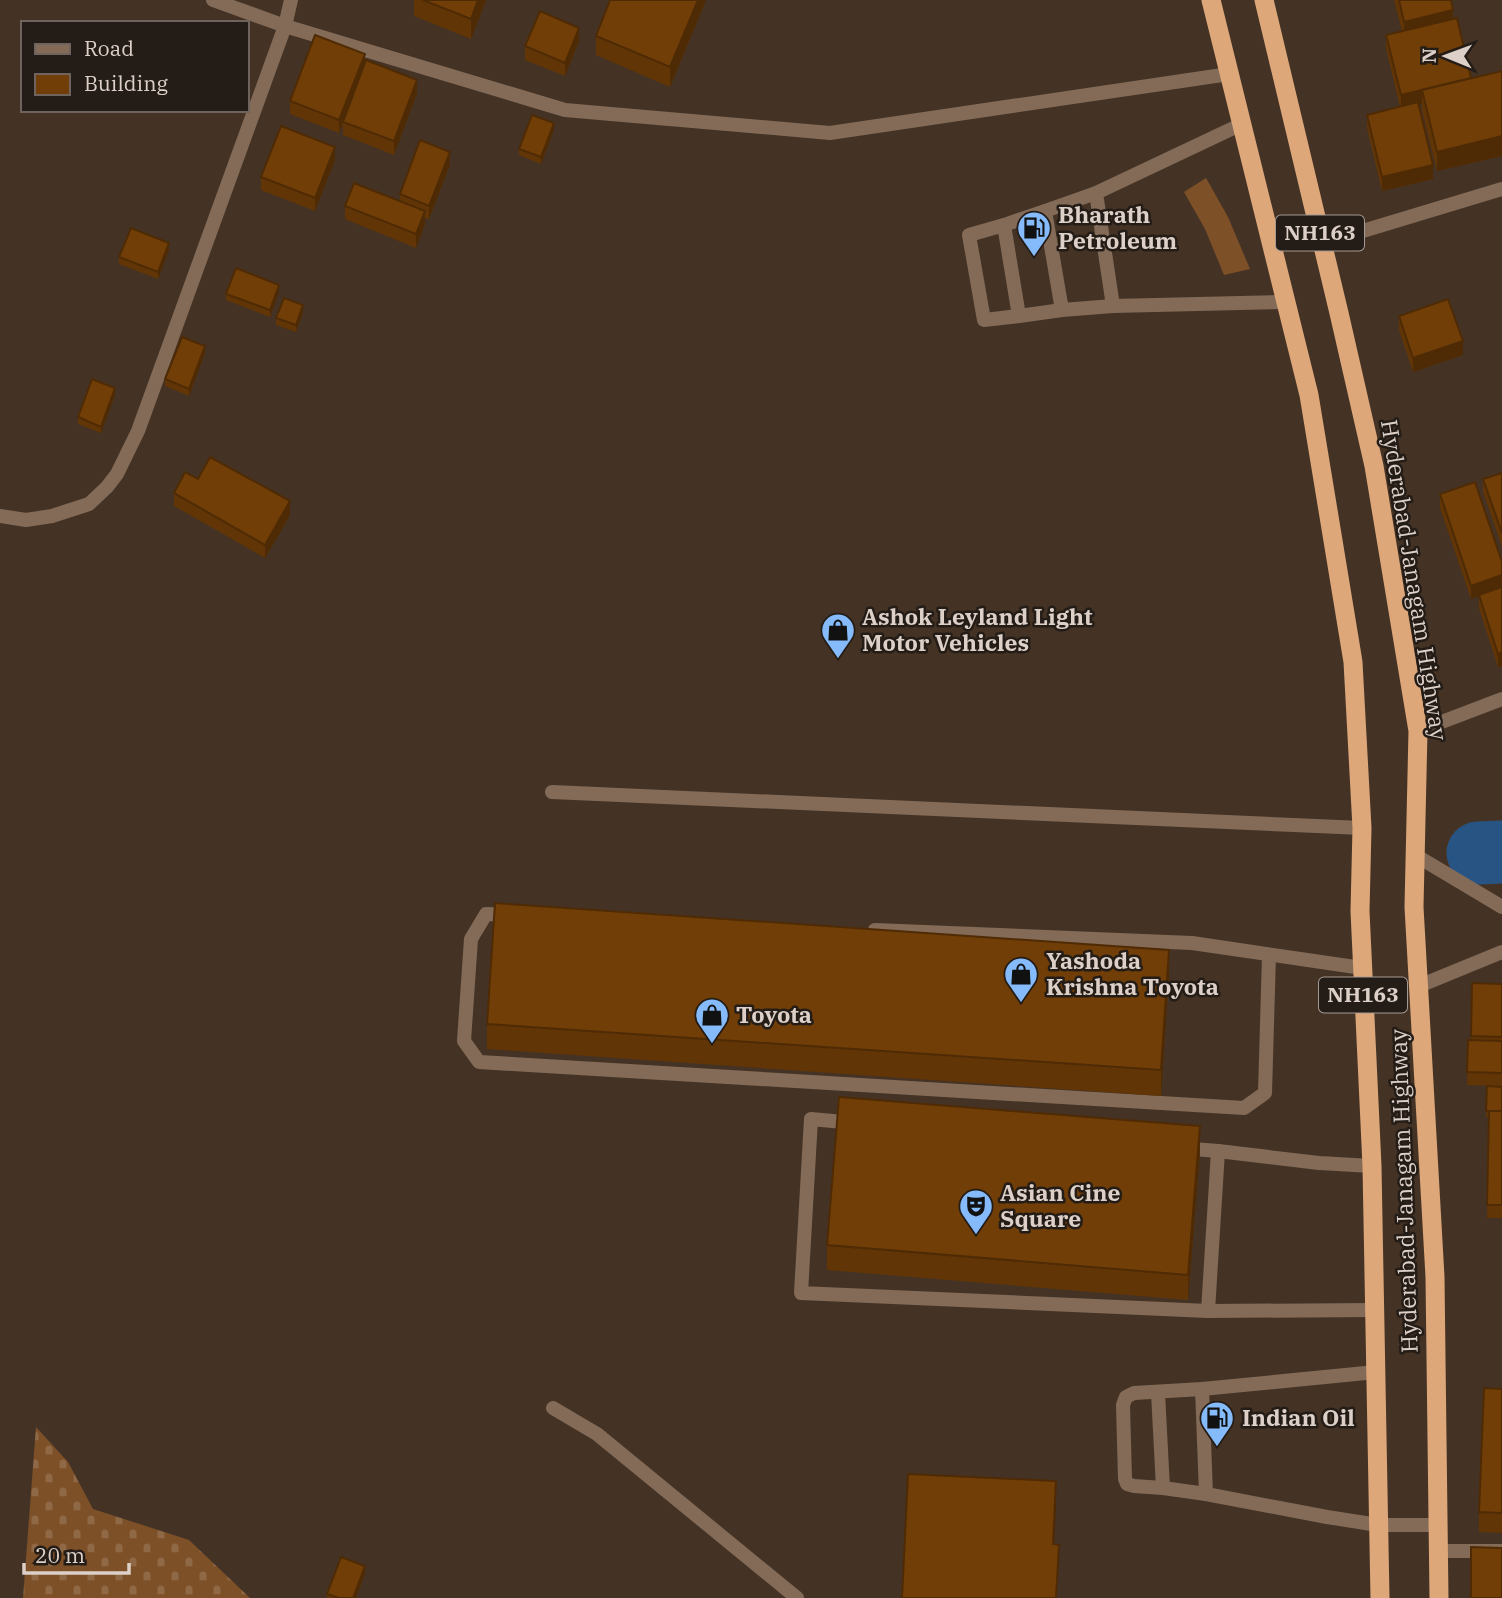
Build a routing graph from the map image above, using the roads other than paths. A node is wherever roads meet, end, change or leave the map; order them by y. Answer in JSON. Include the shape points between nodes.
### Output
{"nodes":[{"id":1,"x":213,"y":0,"type":"edge"},
{"id":2,"x":291,"y":0,"type":"edge"},
{"id":3,"x":1211,"y":0,"type":"edge"},
{"id":4,"x":1265,"y":0,"type":"edge"},
{"id":5,"x":285,"y":26,"type":"junction"},
{"id":6,"x":1229,"y":74,"type":"junction"},
{"id":7,"x":1242,"y":124,"type":"junction"},
{"id":8,"x":1502,"y":189,"type":"edge"},
{"id":9,"x":1096,"y":193,"type":"junction"},
{"id":10,"x":1045,"y":211,"type":"junction"},
{"id":11,"x":1004,"y":225,"type":"junction"},
{"id":12,"x":1323,"y":243,"type":"junction"},
{"id":13,"x":1285,"y":302,"type":"junction"},
{"id":14,"x":1113,"y":306,"type":"junction"},
{"id":15,"x":1062,"y":310,"type":"junction"},
{"id":16,"x":1018,"y":316,"type":"junction"},
{"id":17,"x":0,"y":516,"type":"edge"},
{"id":18,"x":1502,"y":699,"type":"edge"},
{"id":19,"x":1418,"y":731,"type":"junction"},
{"id":20,"x":552,"y":792,"type":"dead end"},
{"id":21,"x":1362,"y":828,"type":"junction"},
{"id":22,"x":1415,"y":855,"type":"junction"},
{"id":23,"x":1502,"y":907,"type":"edge"},
{"id":24,"x":528,"y":915,"type":"edge"},
{"id":25,"x":860,"y":929,"type":"edge"},
{"id":26,"x":1502,"y":952,"type":"edge"},
{"id":27,"x":1269,"y":955,"type":"junction"},
{"id":28,"x":1362,"y":968,"type":"junction"},
{"id":29,"x":1419,"y":986,"type":"junction"},
{"id":30,"x":865,"y":1124,"type":"edge"},
{"id":31,"x":1164,"y":1147,"type":"edge"},
{"id":32,"x":1218,"y":1151,"type":"junction"},
{"id":33,"x":1372,"y":1166,"type":"junction"},
{"id":34,"x":1374,"y":1310,"type":"junction"},
{"id":35,"x":1208,"y":1311,"type":"junction"},
{"id":36,"x":1376,"y":1372,"type":"junction"},
{"id":37,"x":1202,"y":1389,"type":"junction"},
{"id":38,"x":1158,"y":1393,"type":"junction"},
{"id":39,"x":553,"y":1408,"type":"dead end"},
{"id":40,"x":1163,"y":1488,"type":"junction"},
{"id":41,"x":1206,"y":1494,"type":"junction"},
{"id":42,"x":1378,"y":1525,"type":"junction"},
{"id":43,"x":1438,"y":1525,"type":"junction"},
{"id":44,"x":1438,"y":1551,"type":"junction"},
{"id":45,"x":1502,"y":1551,"type":"edge"},
{"id":46,"x":797,"y":1598,"type":"edge"},
{"id":47,"x":1380,"y":1598,"type":"edge"},
{"id":48,"x":1439,"y":1598,"type":"edge"}],
"edges":[{"from":1,"to":5,"type":"street"},
{"from":2,"to":5,"type":"street"},
{"from":3,"to":6,"type":"highway","name":"Hyderabad-Janagam Highway","number":"NH163"},
{"from":4,"to":12,"type":"highway","name":"Hyderabad-Janagam Highway","number":"NH163"},
{"from":5,"to":6,"type":"street","via":[[565,110],[830,132]]},
{"from":5,"to":17,"type":"street","via":[[138,431],[117,474],[89,503],[26,520]]},
{"from":6,"to":7,"type":"highway","name":"Hyderabad-Janagam Highway","number":"NH163"},
{"from":7,"to":9,"type":"street"},
{"from":7,"to":13,"type":"highway","name":"Hyderabad-Janagam Highway","number":"NH163"},
{"from":8,"to":12,"type":"street"},
{"from":9,"to":10,"type":"street"},
{"from":9,"to":14,"type":"street"},
{"from":10,"to":11,"type":"street"},
{"from":10,"to":15,"type":"street"},
{"from":11,"to":16,"type":"street"},
{"from":11,"to":16,"type":"street","via":[[969,235],[984,320]]},
{"from":12,"to":19,"type":"highway","name":"Hyderabad-Janagam Highway","number":"NH163","via":[[1374,466]]},
{"from":13,"to":14,"type":"street"},
{"from":13,"to":21,"type":"highway","name":"Hyderabad-Janagam Highway","number":"NH163","via":[[1308,395],[1353,662]]},
{"from":14,"to":15,"type":"street"},
{"from":15,"to":16,"type":"street"},
{"from":18,"to":19,"type":"street"},
{"from":19,"to":22,"type":"highway","name":"Hyderabad-Janagam Highway","number":"NH163"},
{"from":20,"to":21,"type":"street"},
{"from":21,"to":28,"type":"highway","name":"Hyderabad-Janagam Highway","number":"NH163"},
{"from":22,"to":23,"type":"street"},
{"from":22,"to":29,"type":"highway","name":"Hyderabad-Janagam Highway","number":"NH163"},
{"from":24,"to":27,"type":"street","via":[[486,914],[471,939],[464,1041],[479,1062],[1244,1108],[1265,1093]]},
{"from":25,"to":27,"type":"street","via":[[1192,943]]},
{"from":26,"to":29,"type":"street"},
{"from":27,"to":28,"type":"street"},
{"from":28,"to":33,"type":"highway","name":"Hyderabad-Janagam Highway","number":"NH163"},
{"from":29,"to":43,"type":"highway","name":"Hyderabad-Janagam Highway","number":"NH163","via":[[1434,1277]]},
{"from":30,"to":35,"type":"street","via":[[811,1119],[801,1293]]},
{"from":31,"to":32,"type":"street"},
{"from":32,"to":33,"type":"street"},
{"from":32,"to":35,"type":"street"},
{"from":33,"to":34,"type":"highway","name":"Hyderabad-Janagam Highway","number":"NH163"},
{"from":34,"to":35,"type":"street"},
{"from":34,"to":36,"type":"highway","name":"Hyderabad-Janagam Highway","number":"NH163"},
{"from":36,"to":37,"type":"street"},
{"from":36,"to":42,"type":"highway","name":"Hyderabad-Janagam Highway","number":"NH163"},
{"from":37,"to":38,"type":"street"},
{"from":37,"to":41,"type":"street"},
{"from":38,"to":40,"type":"street"},
{"from":38,"to":40,"type":"street","via":[[1126,1397],[1125,1479],[1134,1486]]},
{"from":39,"to":46,"type":"street","via":[[597,1434]]},
{"from":40,"to":41,"type":"street"},
{"from":41,"to":42,"type":"street"},
{"from":42,"to":43,"type":"street"},
{"from":42,"to":47,"type":"highway","name":"Hyderabad-Janagam Highway","number":"NH163"},
{"from":43,"to":44,"type":"highway","name":"Hyderabad-Janagam Highway","number":"NH163"},
{"from":44,"to":45,"type":"street"},
{"from":44,"to":48,"type":"highway","name":"Hyderabad-Janagam Highway","number":"NH163"}]}
